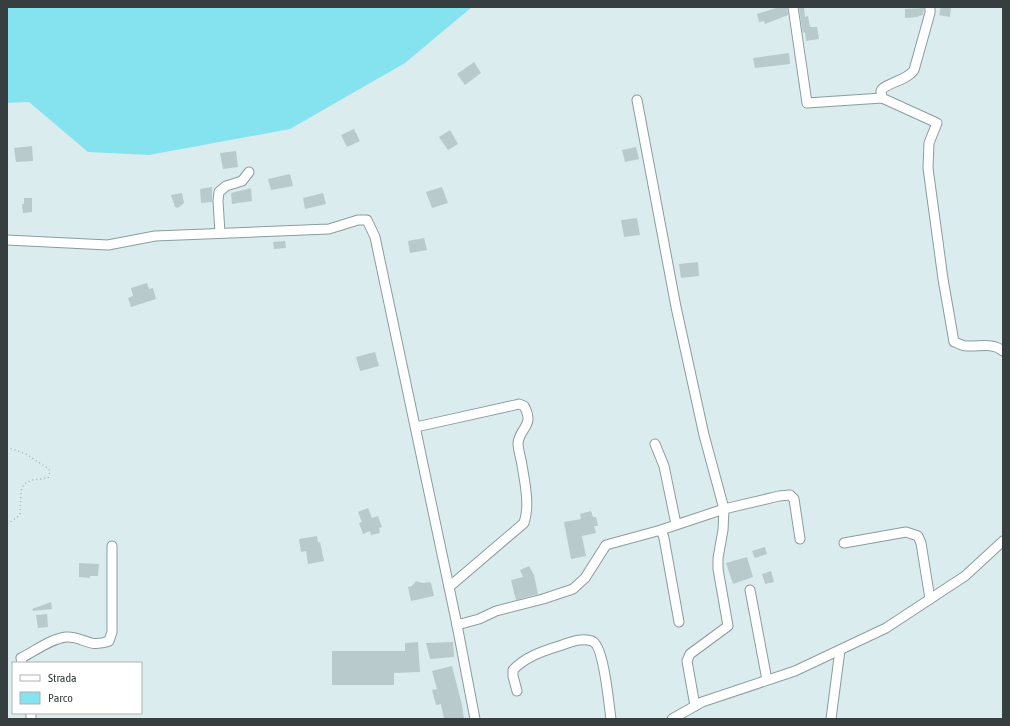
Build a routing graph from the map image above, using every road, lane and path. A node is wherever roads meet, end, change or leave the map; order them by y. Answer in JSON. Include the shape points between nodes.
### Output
{"nodes":[{"id":1,"x":793,"y":7,"type":"edge"},
{"id":2,"x":930,"y":7,"type":"edge"},
{"id":3,"x":882,"y":98,"type":"junction"},
{"id":4,"x":637,"y":100,"type":"dead end"},
{"id":5,"x":249,"y":172,"type":"dead end"},
{"id":6,"x":220,"y":232,"type":"junction"},
{"id":7,"x":7,"y":240,"type":"edge"},
{"id":8,"x":1003,"y":351,"type":"edge"},
{"id":9,"x":416,"y":427,"type":"junction"},
{"id":10,"x":656,"y":444,"type":"dead end"},
{"id":11,"x":7,"y":447,"type":"edge"},
{"id":12,"x":724,"y":509,"type":"junction"},
{"id":13,"x":7,"y":524,"type":"edge"},
{"id":14,"x":676,"y":524,"type":"junction"},
{"id":15,"x":661,"y":530,"type":"junction"},
{"id":16,"x":800,"y":539,"type":"dead end"},
{"id":17,"x":1003,"y":541,"type":"edge"},
{"id":18,"x":844,"y":543,"type":"dead end"},
{"id":19,"x":112,"y":546,"type":"dead end"},
{"id":20,"x":449,"y":587,"type":"junction"},
{"id":21,"x":750,"y":590,"type":"dead end"},
{"id":22,"x":930,"y":599,"type":"junction"},
{"id":23,"x":679,"y":622,"type":"dead end"},
{"id":24,"x":458,"y":625,"type":"junction"},
{"id":25,"x":840,"y":650,"type":"junction"},
{"id":26,"x":22,"y":662,"type":"edge"},
{"id":27,"x":767,"y":680,"type":"junction"},
{"id":28,"x":517,"y":691,"type":"dead end"},
{"id":29,"x":695,"y":706,"type":"junction"},
{"id":30,"x":475,"y":719,"type":"edge"},
{"id":31,"x":611,"y":719,"type":"edge"},
{"id":32,"x":672,"y":719,"type":"edge"},
{"id":33,"x":832,"y":719,"type":"edge"}],
"edges":[{"from":1,"to":3,"type":"street","via":[[807,103]]},
{"from":2,"to":3,"type":"street","via":[[912,74],[883,87]]},
{"from":3,"to":8,"type":"street","via":[[937,123],[929,143],[928,168],[954,342],[965,346],[998,347]]},
{"from":4,"to":12,"type":"street","via":[[678,314],[704,435]]},
{"from":5,"to":6,"type":"street","via":[[242,181],[226,186],[219,192]]},
{"from":6,"to":7,"type":"street","via":[[155,236],[108,245]]},
{"from":6,"to":9,"type":"street","via":[[330,229],[358,220],[367,220],[375,237]]},
{"from":9,"to":20,"type":"street"},
{"from":9,"to":20,"type":"street","via":[[519,404],[524,406],[529,414],[518,443],[526,484],[524,523]]},
{"from":10,"to":14,"type":"street","via":[[664,466]]},
{"from":11,"to":13,"type":"path","via":[[26,454],[50,472],[48,478],[24,484],[21,491],[20,514]]},
{"from":12,"to":14,"type":"street"},
{"from":12,"to":16,"type":"street","via":[[790,495],[794,499]]},
{"from":12,"to":29,"type":"street","via":[[718,569],[728,626],[690,654],[687,661]]},
{"from":14,"to":15,"type":"street"},
{"from":15,"to":23,"type":"street"},
{"from":15,"to":24,"type":"street","via":[[606,545],[585,578],[573,589],[496,611]]},
{"from":17,"to":22,"type":"street","via":[[965,576]]},
{"from":18,"to":22,"type":"street","via":[[906,532],[918,536]]},
{"from":19,"to":26,"type":"street","via":[[112,632],[109,641],[92,644],[68,637],[56,639],[21,658]]},
{"from":20,"to":24,"type":"street"},
{"from":21,"to":27,"type":"street"},
{"from":22,"to":25,"type":"street","via":[[886,628]]},
{"from":24,"to":30,"type":"street"},
{"from":25,"to":27,"type":"street","via":[[795,671]]},
{"from":25,"to":33,"type":"street"},
{"from":27,"to":29,"type":"street"},
{"from":28,"to":31,"type":"street","via":[[514,670],[532,656],[573,642],[593,641],[597,644],[604,668]]},
{"from":29,"to":32,"type":"street"}]}
